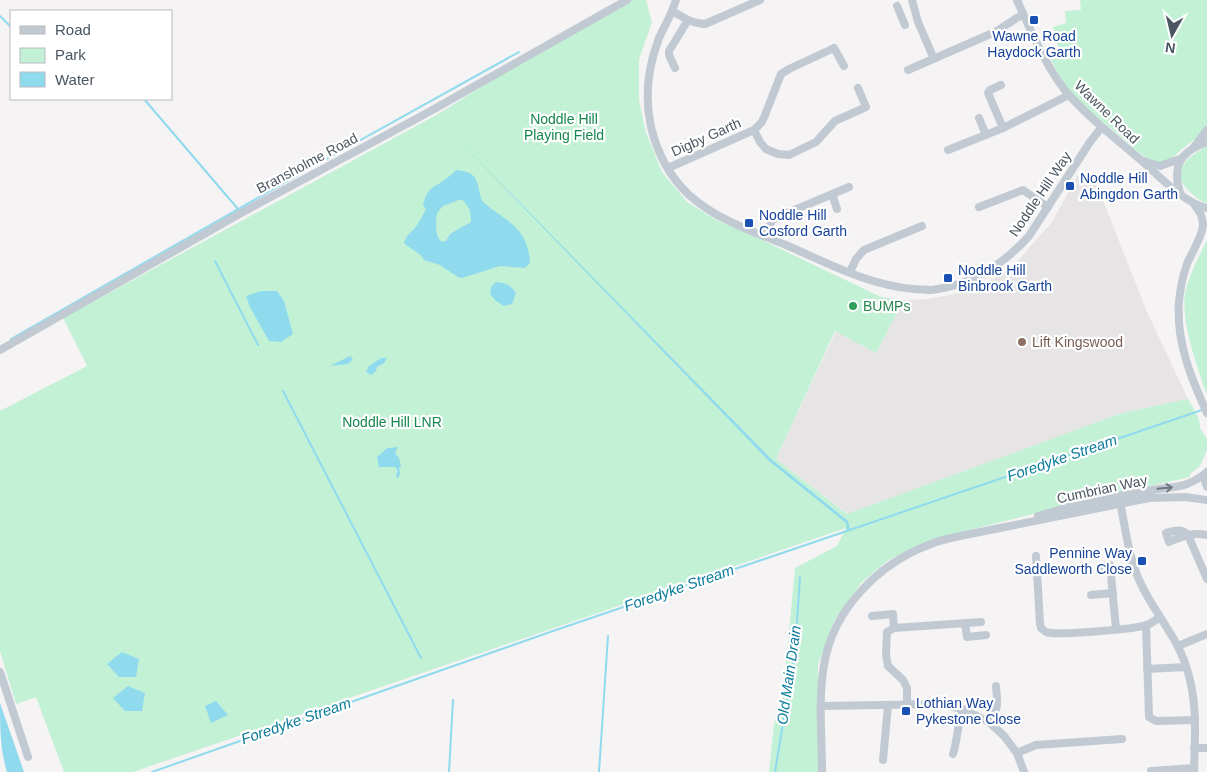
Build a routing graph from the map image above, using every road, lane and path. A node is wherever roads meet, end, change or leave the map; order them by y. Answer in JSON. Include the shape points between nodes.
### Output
{"nodes":[{"id":1,"x":627,"y":0,"type":"edge"},
{"id":2,"x":676,"y":0,"type":"edge"},
{"id":3,"x":760,"y":0,"type":"edge"},
{"id":4,"x":912,"y":0,"type":"edge"},
{"id":5,"x":1017,"y":0,"type":"edge"},
{"id":6,"x":897,"y":6,"type":"dead end"},
{"id":7,"x":672,"y":11,"type":"junction"},
{"id":8,"x":915,"y":11,"type":"junction"},
{"id":9,"x":1023,"y":14,"type":"junction"},
{"id":10,"x":901,"y":16,"type":"junction"},
{"id":11,"x":688,"y":20,"type":"junction"},
{"id":12,"x":905,"y":25,"type":"dead end"},
{"id":13,"x":934,"y":59,"type":"junction"},
{"id":14,"x":844,"y":66,"type":"dead end"},
{"id":15,"x":675,"y":68,"type":"dead end"},
{"id":16,"x":908,"y":70,"type":"dead end"},
{"id":17,"x":1001,"y":85,"type":"dead end"},
{"id":18,"x":858,"y":88,"type":"dead end"},
{"id":19,"x":1069,"y":96,"type":"junction"},
{"id":20,"x":979,"y":118,"type":"dead end"},
{"id":21,"x":1002,"y":128,"type":"junction"},
{"id":22,"x":1101,"y":128,"type":"junction"},
{"id":23,"x":754,"y":130,"type":"junction"},
{"id":24,"x":1207,"y":130,"type":"edge"},
{"id":25,"x":986,"y":134,"type":"junction"},
{"id":26,"x":1207,"y":142,"type":"edge"},
{"id":27,"x":1194,"y":147,"type":"junction"},
{"id":28,"x":948,"y":150,"type":"dead end"},
{"id":29,"x":1180,"y":159,"type":"junction"},
{"id":30,"x":1141,"y":161,"type":"junction"},
{"id":31,"x":668,"y":168,"type":"junction"},
{"id":32,"x":848,"y":187,"type":"dead end"},
{"id":33,"x":1180,"y":193,"type":"junction"},
{"id":34,"x":832,"y":194,"type":"junction"},
{"id":35,"x":1193,"y":203,"type":"junction"},
{"id":36,"x":979,"y":207,"type":"dead end"},
{"id":37,"x":1048,"y":207,"type":"junction"},
{"id":38,"x":1207,"y":208,"type":"edge"},
{"id":39,"x":838,"y":209,"type":"dead end"},
{"id":40,"x":922,"y":226,"type":"dead end"},
{"id":41,"x":1207,"y":231,"type":"edge"},
{"id":42,"x":764,"y":236,"type":"junction"},
{"id":43,"x":1196,"y":244,"type":"junction"},
{"id":44,"x":850,"y":272,"type":"junction"},
{"id":45,"x":0,"y":350,"type":"edge"},
{"id":46,"x":1207,"y":413,"type":"edge"},
{"id":47,"x":1207,"y":472,"type":"edge"},
{"id":48,"x":1207,"y":487,"type":"edge"},
{"id":49,"x":1120,"y":500,"type":"junction"},
{"id":50,"x":1207,"y":500,"type":"edge"},
{"id":51,"x":1207,"y":535,"type":"edge"},
{"id":52,"x":1036,"y":556,"type":"dead end"},
{"id":53,"x":1102,"y":566,"type":"dead end"},
{"id":54,"x":1206,"y":575,"type":"edge"},
{"id":55,"x":1113,"y":593,"type":"junction"},
{"id":56,"x":1091,"y":595,"type":"dead end"},
{"id":57,"x":872,"y":616,"type":"dead end"},
{"id":58,"x":1160,"y":617,"type":"junction"},
{"id":59,"x":981,"y":622,"type":"dead end"},
{"id":60,"x":965,"y":623,"type":"junction"},
{"id":61,"x":1146,"y":625,"type":"junction"},
{"id":62,"x":894,"y":628,"type":"junction"},
{"id":63,"x":1116,"y":629,"type":"junction"},
{"id":64,"x":1207,"y":634,"type":"edge"},
{"id":65,"x":986,"y":635,"type":"dead end"},
{"id":66,"x":1178,"y":646,"type":"junction"},
{"id":67,"x":1186,"y":667,"type":"junction"},
{"id":68,"x":1147,"y":669,"type":"junction"},
{"id":69,"x":0,"y":672,"type":"edge"},
{"id":70,"x":996,"y":686,"type":"dead end"},
{"id":71,"x":888,"y":705,"type":"junction"},
{"id":72,"x":907,"y":705,"type":"junction"},
{"id":73,"x":821,"y":706,"type":"junction"},
{"id":74,"x":963,"y":709,"type":"junction"},
{"id":75,"x":1195,"y":720,"type":"junction"},
{"id":76,"x":989,"y":722,"type":"junction"},
{"id":77,"x":1122,"y":739,"type":"dead end"},
{"id":78,"x":1194,"y":748,"type":"junction"},
{"id":79,"x":1207,"y":748,"type":"edge"},
{"id":80,"x":1017,"y":753,"type":"junction"},
{"id":81,"x":953,"y":754,"type":"dead end"},
{"id":82,"x":28,"y":757,"type":"dead end"},
{"id":83,"x":883,"y":760,"type":"dead end"},
{"id":84,"x":1194,"y":770,"type":"edge"},
{"id":85,"x":1151,"y":771,"type":"edge"},
{"id":86,"x":822,"y":772,"type":"edge"},
{"id":87,"x":1024,"y":772,"type":"edge"}],
"edges":[{"from":1,"to":45,"type":"street","name":"Bransholme Road"},
{"from":2,"to":7,"type":"street","name":"Noddle Hill Way"},
{"from":3,"to":11,"type":"street","via":[[705,24]]},
{"from":4,"to":8,"type":"street"},
{"from":5,"to":9,"type":"street","name":"Wawne Road"},
{"from":6,"to":10,"type":"street"},
{"from":7,"to":11,"type":"street"},
{"from":7,"to":31,"type":"street","name":"Noddle Hill Way","via":[[651,63],[647,96],[657,147]]},
{"from":8,"to":10,"type":"street"},
{"from":8,"to":13,"type":"street"},
{"from":9,"to":13,"type":"street","via":[[995,32]]},
{"from":9,"to":19,"type":"street","name":"Wawne Road"},
{"from":10,"to":12,"type":"street"},
{"from":11,"to":15,"type":"street","via":[[669,51]]},
{"from":13,"to":16,"type":"street"},
{"from":14,"to":23,"type":"street","name":"Digby Garth","via":[[834,48],[784,71],[762,122]]},
{"from":17,"to":21,"type":"street","via":[[988,94]]},
{"from":18,"to":23,"type":"street","name":"Digby Garth","via":[[866,107],[836,121],[816,142],[789,155],[766,149]]},
{"from":19,"to":21,"type":"street"},
{"from":19,"to":22,"type":"street","name":"Wawne Road"},
{"from":20,"to":25,"type":"street"},
{"from":21,"to":25,"type":"street"},
{"from":22,"to":30,"type":"street","name":"Wawne Road"},
{"from":22,"to":37,"type":"street","name":"Noddle Hill Way"},
{"from":23,"to":31,"type":"street","name":"Digby Garth"},
{"from":24,"to":27,"type":"street"},
{"from":25,"to":28,"type":"street"},
{"from":26,"to":27,"type":"street"},
{"from":27,"to":29,"type":"street"},
{"from":29,"to":30,"type":"street","name":"Wawne Road","via":[[1160,166]]},
{"from":29,"to":33,"type":"street","via":[[1176,172]]},
{"from":30,"to":33,"type":"street","name":"Wawne Road"},
{"from":31,"to":42,"type":"street","name":"Noddle Hill Way","via":[[691,196],[719,217]]},
{"from":32,"to":34,"type":"street"},
{"from":33,"to":35,"type":"street","name":"Wawne Road"},
{"from":34,"to":39,"type":"street"},
{"from":34,"to":42,"type":"street","via":[[773,219]]},
{"from":35,"to":38,"type":"street"},
{"from":35,"to":43,"type":"street","via":[[1201,214],[1204,227]]},
{"from":36,"to":37,"type":"street","via":[[1023,190]]},
{"from":37,"to":44,"type":"street","name":"Noddle Hill Way","via":[[1017,249],[983,275],[968,281],[931,290],[897,287]]},
{"from":40,"to":44,"type":"street","via":[[864,250]]},
{"from":41,"to":43,"type":"street"},
{"from":42,"to":44,"type":"street","name":"Noddle Hill Way"},
{"from":43,"to":46,"type":"street","via":[[1186,266],[1179,302],[1181,337]]},
{"from":47,"to":48,"type":"street"},
{"from":49,"to":47,"type":"street","name":"Cumbrian Way","one_way":true,"via":[[1152,490],[1182,486]]},
{"from":49,"to":50,"type":"street","name":"Cumbrian Way","via":[[1177,497]]},
{"from":49,"to":58,"type":"street","via":[[1132,559],[1140,582]]},
{"from":49,"to":73,"type":"street","name":"Cumbrian Way","via":[[1043,515],[930,544],[878,573],[858,594],[831,640],[824,663]]},
{"from":51,"to":54,"type":"street","via":[[1188,535]]},
{"from":52,"to":63,"type":"street","via":[[1043,631],[1049,634]]},
{"from":53,"to":55,"type":"street","via":[[1110,566]]},
{"from":55,"to":56,"type":"street"},
{"from":55,"to":63,"type":"street"},
{"from":57,"to":62,"type":"street","via":[[894,614]]},
{"from":58,"to":61,"type":"street"},
{"from":58,"to":66,"type":"street"},
{"from":59,"to":60,"type":"street"},
{"from":60,"to":62,"type":"street"},
{"from":60,"to":65,"type":"street","via":[[967,637]]},
{"from":61,"to":63,"type":"street"},
{"from":61,"to":68,"type":"street"},
{"from":62,"to":72,"type":"street","via":[[887,632],[886,655],[888,666],[906,688]]},
{"from":64,"to":66,"type":"street"},
{"from":66,"to":67,"type":"street"},
{"from":67,"to":68,"type":"street"},
{"from":67,"to":75,"type":"street","via":[[1193,693]]},
{"from":68,"to":75,"type":"street","via":[[1149,717],[1156,720]]},
{"from":69,"to":82,"type":"street"},
{"from":70,"to":76,"type":"street","via":[[998,706]]},
{"from":71,"to":72,"type":"street"},
{"from":71,"to":73,"type":"street"},
{"from":71,"to":83,"type":"street"},
{"from":72,"to":74,"type":"street","via":[[940,704]]},
{"from":73,"to":86,"type":"street","name":"Cumbrian Way"},
{"from":74,"to":76,"type":"street"},
{"from":74,"to":81,"type":"street"},
{"from":75,"to":78,"type":"street"},
{"from":76,"to":80,"type":"street"},
{"from":77,"to":80,"type":"street","via":[[1036,745]]},
{"from":78,"to":79,"type":"street"},
{"from":78,"to":84,"type":"street"},
{"from":80,"to":87,"type":"street"},
{"from":84,"to":85,"type":"street"}]}
